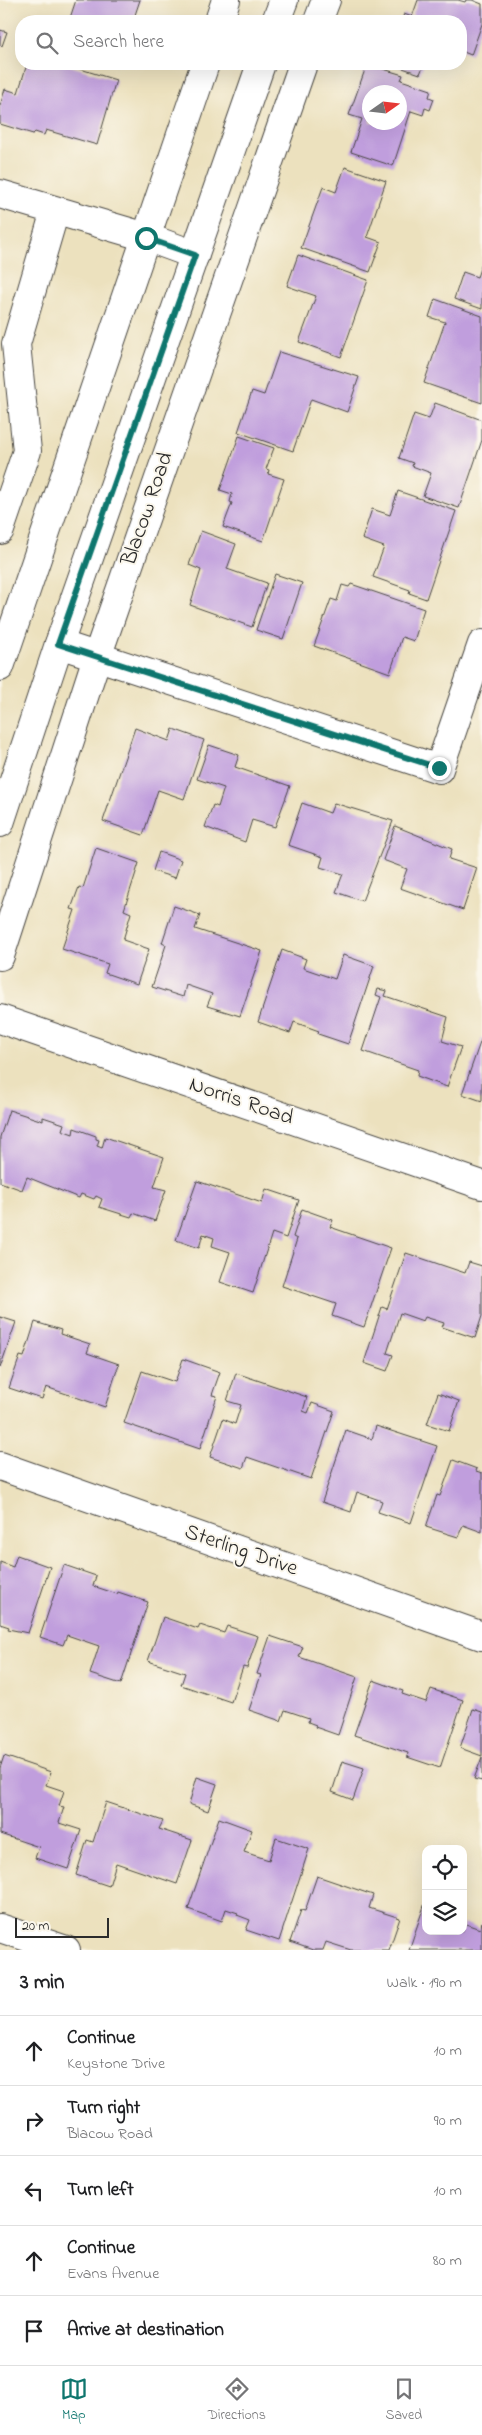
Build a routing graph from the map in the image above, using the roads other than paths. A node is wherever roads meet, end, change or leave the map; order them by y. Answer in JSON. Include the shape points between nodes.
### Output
{"nodes":[{"id":1,"x":226,"y":0,"type":"edge"},
{"id":2,"x":284,"y":0,"type":"edge"},
{"id":3,"x":326,"y":0,"type":"edge"},
{"id":4,"x":221,"y":15,"type":"edge"},
{"id":5,"x":278,"y":15,"type":"edge"},
{"id":6,"x":320,"y":15,"type":"edge"},
{"id":7,"x":203,"y":70,"type":"edge"},
{"id":8,"x":259,"y":70,"type":"edge"},
{"id":9,"x":301,"y":70,"type":"edge"},
{"id":10,"x":0,"y":194,"type":"edge"},
{"id":11,"x":55,"y":211,"type":"junction"},
{"id":12,"x":146,"y":238,"type":"junction"},
{"id":13,"x":195,"y":255,"type":"junction"},
{"id":14,"x":0,"y":530,"type":"edge"},
{"id":15,"x":58,"y":644,"type":"junction"},
{"id":16,"x":482,"y":644,"type":"edge"},
{"id":17,"x":97,"y":657,"type":"junction"},
{"id":18,"x":0,"y":667,"type":"edge"},
{"id":19,"x":0,"y":823,"type":"edge"},
{"id":20,"x":0,"y":956,"type":"edge"},
{"id":21,"x":0,"y":1019,"type":"edge"},
{"id":22,"x":482,"y":1185,"type":"edge"},
{"id":23,"x":0,"y":1466,"type":"edge"},
{"id":24,"x":482,"y":1636,"type":"edge"},
{"id":25,"x":0,"y":1928,"type":"edge"},
{"id":26,"x":66,"y":1950,"type":"edge"}],
"edges":[{"from":1,"to":4,"type":"street"},
{"from":2,"to":5,"type":"street"},
{"from":3,"to":6,"type":"street"},
{"from":7,"to":12,"type":"street"},
{"from":8,"to":13,"type":"street","name":"Blacow Road"},
{"from":9,"to":17,"type":"street","name":"Blacow Road"},
{"from":10,"to":11,"type":"street"},
{"from":11,"to":12,"type":"street"},
{"from":11,"to":14,"type":"street","via":[[16,344],[27,451]]},
{"from":12,"to":13,"type":"street"},
{"from":12,"to":18,"type":"street"},
{"from":13,"to":15,"type":"street","name":"Blacow Road"},
{"from":15,"to":17,"type":"street"},
{"from":15,"to":19,"type":"street","name":"Blacow Road"},
{"from":16,"to":17,"type":"street","via":[[439,768]]},
{"from":17,"to":20,"type":"street","name":"Blacow Road"},
{"from":21,"to":22,"type":"street","name":"Norris Road"},
{"from":23,"to":24,"type":"street","name":"Sterling Drive"},
{"from":25,"to":26,"type":"street"}]}
